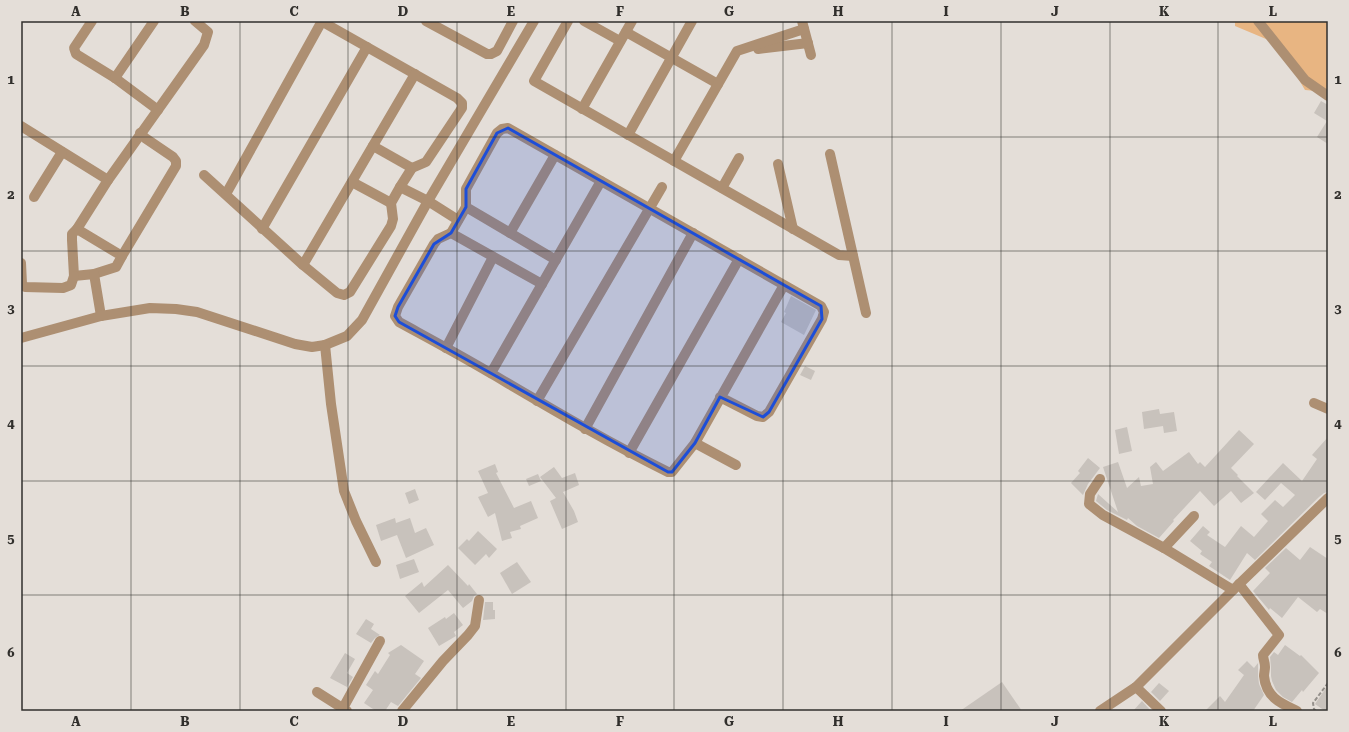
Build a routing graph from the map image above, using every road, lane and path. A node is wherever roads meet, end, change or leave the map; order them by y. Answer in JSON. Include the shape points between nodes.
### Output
{"nodes":[{"id":1,"x":92,"y":21,"type":"edge"},
{"id":2,"x":154,"y":21,"type":"edge"},
{"id":3,"x":195,"y":21,"type":"edge"},
{"id":4,"x":322,"y":21,"type":"edge"},
{"id":5,"x":426,"y":21,"type":"edge"},
{"id":6,"x":513,"y":21,"type":"edge"},
{"id":7,"x":534,"y":21,"type":"edge"},
{"id":8,"x":568,"y":21,"type":"edge"},
{"id":9,"x":584,"y":21,"type":"edge"},
{"id":10,"x":692,"y":21,"type":"edge"},
{"id":11,"x":1258,"y":21,"type":"edge"},
{"id":12,"x":629,"y":24,"type":"edge"},
{"id":13,"x":444,"y":25,"type":"edge"},
{"id":14,"x":803,"y":25,"type":"edge"},
{"id":15,"x":620,"y":41,"type":"junction"},
{"id":16,"x":808,"y":43,"type":"junction"},
{"id":17,"x":366,"y":47,"type":"junction"},
{"id":18,"x":737,"y":51,"type":"junction"},
{"id":19,"x":811,"y":55,"type":"dead end"},
{"id":20,"x":672,"y":58,"type":"junction"},
{"id":21,"x":414,"y":74,"type":"junction"},
{"id":22,"x":115,"y":78,"type":"junction"},
{"id":23,"x":718,"y":84,"type":"junction"},
{"id":24,"x":1328,"y":96,"type":"edge"},
{"id":25,"x":582,"y":109,"type":"junction"},
{"id":26,"x":158,"y":110,"type":"junction"},
{"id":27,"x":21,"y":126,"type":"edge"},
{"id":28,"x":140,"y":133,"type":"junction"},
{"id":29,"x":628,"y":135,"type":"junction"},
{"id":30,"x":373,"y":146,"type":"junction"},
{"id":31,"x":62,"y":152,"type":"junction"},
{"id":32,"x":830,"y":154,"type":"dead end"},
{"id":33,"x":555,"y":155,"type":"junction"},
{"id":34,"x":738,"y":158,"type":"dead end"},
{"id":35,"x":674,"y":161,"type":"junction"},
{"id":36,"x":778,"y":164,"type":"dead end"},
{"id":37,"x":412,"y":168,"type":"junction"},
{"id":38,"x":204,"y":175,"type":"dead end"},
{"id":39,"x":108,"y":180,"type":"junction"},
{"id":40,"x":601,"y":181,"type":"junction"},
{"id":41,"x":352,"y":182,"type":"junction"},
{"id":42,"x":400,"y":187,"type":"junction"},
{"id":43,"x":662,"y":187,"type":"dead end"},
{"id":44,"x":722,"y":188,"type":"junction"},
{"id":45,"x":226,"y":194,"type":"junction"},
{"id":46,"x":34,"y":197,"type":"dead end"},
{"id":47,"x":428,"y":201,"type":"junction"},
{"id":48,"x":391,"y":203,"type":"junction"},
{"id":49,"x":466,"y":208,"type":"junction"},
{"id":50,"x":649,"y":208,"type":"junction"},
{"id":51,"x":458,"y":220,"type":"junction"},
{"id":52,"x":77,"y":229,"type":"junction"},
{"id":53,"x":262,"y":229,"type":"junction"},
{"id":54,"x":793,"y":229,"type":"junction"},
{"id":55,"x":510,"y":233,"type":"junction"},
{"id":56,"x":693,"y":233,"type":"junction"},
{"id":57,"x":450,"y":234,"type":"junction"},
{"id":58,"x":122,"y":256,"type":"junction"},
{"id":59,"x":853,"y":256,"type":"junction"},
{"id":60,"x":494,"y":257,"type":"junction"},
{"id":61,"x":556,"y":260,"type":"junction"},
{"id":62,"x":739,"y":260,"type":"junction"},
{"id":63,"x":21,"y":263,"type":"edge"},
{"id":64,"x":303,"y":265,"type":"junction"},
{"id":65,"x":94,"y":274,"type":"junction"},
{"id":66,"x":74,"y":276,"type":"junction"},
{"id":67,"x":542,"y":284,"type":"junction"},
{"id":68,"x":784,"y":285,"type":"junction"},
{"id":69,"x":866,"y":313,"type":"dead end"},
{"id":70,"x":101,"y":316,"type":"junction"},
{"id":71,"x":21,"y":338,"type":"edge"},
{"id":72,"x":325,"y":345,"type":"junction"},
{"id":73,"x":446,"y":348,"type":"junction"},
{"id":74,"x":491,"y":373,"type":"junction"},
{"id":75,"x":720,"y":397,"type":"junction"},
{"id":76,"x":537,"y":401,"type":"junction"},
{"id":77,"x":1314,"y":403,"type":"dead end"},
{"id":78,"x":1328,"y":409,"type":"edge"},
{"id":79,"x":585,"y":429,"type":"junction"},
{"id":80,"x":695,"y":443,"type":"junction"},
{"id":81,"x":629,"y":453,"type":"junction"},
{"id":82,"x":736,"y":465,"type":"dead end"},
{"id":83,"x":1100,"y":479,"type":"dead end"},
{"id":84,"x":1328,"y":498,"type":"edge"},
{"id":85,"x":1194,"y":516,"type":"dead end"},
{"id":86,"x":1164,"y":548,"type":"junction"},
{"id":87,"x":376,"y":562,"type":"dead end"},
{"id":88,"x":1236,"y":587,"type":"junction"},
{"id":89,"x":479,"y":600,"type":"dead end"},
{"id":90,"x":380,"y":641,"type":"dead end"},
{"id":91,"x":1328,"y":683,"type":"edge"},
{"id":92,"x":1136,"y":687,"type":"junction"},
{"id":93,"x":317,"y":692,"type":"dead end"},
{"id":94,"x":345,"y":710,"type":"edge"},
{"id":95,"x":402,"y":711,"type":"edge"},
{"id":96,"x":1101,"y":711,"type":"edge"},
{"id":97,"x":1161,"y":711,"type":"edge"},
{"id":98,"x":1297,"y":711,"type":"edge"},
{"id":99,"x":1316,"y":711,"type":"edge"}],
"edges":[{"from":1,"to":22,"type":"street","via":[[74,51]]},
{"from":2,"to":22,"type":"street"},
{"from":3,"to":26,"type":"street","via":[[208,32],[204,45]]},
{"from":4,"to":17,"type":"street"},
{"from":4,"to":45,"type":"street"},
{"from":5,"to":13,"type":"street"},
{"from":6,"to":13,"type":"street","via":[[496,51],[491,54],[487,54]]},
{"from":7,"to":47,"type":"street"},
{"from":8,"to":25,"type":"street","via":[[534,82]]},
{"from":9,"to":15,"type":"street"},
{"from":10,"to":20,"type":"street"},
{"from":11,"to":24,"type":"street","via":[[1305,80]]},
{"from":12,"to":15,"type":"street"},
{"from":12,"to":20,"type":"street"},
{"from":14,"to":16,"type":"street"},
{"from":14,"to":18,"type":"street"},
{"from":15,"to":25,"type":"street"},
{"from":16,"to":18,"type":"street"},
{"from":16,"to":19,"type":"street"},
{"from":17,"to":21,"type":"street"},
{"from":17,"to":53,"type":"street"},
{"from":18,"to":23,"type":"street"},
{"from":20,"to":23,"type":"street"},
{"from":20,"to":29,"type":"street"},
{"from":21,"to":30,"type":"street"},
{"from":21,"to":37,"type":"street","via":[[457,98],[462,103],[462,108],[426,162]]},
{"from":22,"to":26,"type":"street"},
{"from":23,"to":35,"type":"street"},
{"from":25,"to":29,"type":"street"},
{"from":26,"to":28,"type":"street"},
{"from":27,"to":31,"type":"street"},
{"from":28,"to":39,"type":"street"},
{"from":28,"to":58,"type":"street","via":[[173,157],[176,166]]},
{"from":29,"to":35,"type":"street"},
{"from":30,"to":37,"type":"street"},
{"from":30,"to":41,"type":"street"},
{"from":31,"to":39,"type":"street"},
{"from":31,"to":46,"type":"street"},
{"from":32,"to":59,"type":"street"},
{"from":33,"to":40,"type":"street"},
{"from":33,"to":49,"type":"street","via":[[508,128],[502,129],[497,133],[466,189]]},
{"from":33,"to":55,"type":"street"},
{"from":34,"to":44,"type":"street"},
{"from":35,"to":44,"type":"street"},
{"from":36,"to":54,"type":"street"},
{"from":37,"to":42,"type":"street"},
{"from":38,"to":45,"type":"street"},
{"from":39,"to":52,"type":"street"},
{"from":40,"to":50,"type":"street"},
{"from":40,"to":61,"type":"street"},
{"from":41,"to":48,"type":"street"},
{"from":41,"to":64,"type":"street"},
{"from":42,"to":47,"type":"street"},
{"from":42,"to":48,"type":"street"},
{"from":43,"to":50,"type":"street"},
{"from":44,"to":54,"type":"street"},
{"from":45,"to":53,"type":"street"},
{"from":47,"to":51,"type":"street"},
{"from":47,"to":72,"type":"street","via":[[362,320],[348,336]]},
{"from":48,"to":64,"type":"street","via":[[393,219],[390,226],[350,292],[344,295],[337,293]]},
{"from":49,"to":51,"type":"street"},
{"from":49,"to":55,"type":"street"},
{"from":50,"to":56,"type":"street"},
{"from":50,"to":76,"type":"street"},
{"from":51,"to":57,"type":"street"},
{"from":52,"to":58,"type":"street"},
{"from":52,"to":66,"type":"street","via":[[72,234]]},
{"from":53,"to":64,"type":"street"},
{"from":54,"to":59,"type":"street","via":[[839,255]]},
{"from":55,"to":61,"type":"street"},
{"from":56,"to":62,"type":"street"},
{"from":56,"to":79,"type":"street"},
{"from":57,"to":60,"type":"street"},
{"from":57,"to":73,"type":"street","via":[[434,244],[395,316],[399,322]]},
{"from":58,"to":65,"type":"street","via":[[116,266]]},
{"from":59,"to":69,"type":"street"},
{"from":60,"to":67,"type":"street"},
{"from":60,"to":73,"type":"street"},
{"from":61,"to":67,"type":"street"},
{"from":62,"to":68,"type":"street"},
{"from":62,"to":81,"type":"street"},
{"from":63,"to":66,"type":"street","via":[[22,284],[25,287],[64,288],[71,285]]},
{"from":65,"to":66,"type":"street"},
{"from":65,"to":70,"type":"street"},
{"from":67,"to":74,"type":"street"},
{"from":68,"to":75,"type":"street"},
{"from":68,"to":75,"type":"street","via":[[821,306],[824,312],[769,412],[763,417],[757,416]]},
{"from":70,"to":71,"type":"street"},
{"from":70,"to":72,"type":"street","via":[[150,308],[176,309],[197,312],[295,344],[312,347]]},
{"from":72,"to":87,"type":"street","via":[[344,491]]},
{"from":73,"to":74,"type":"street"},
{"from":74,"to":76,"type":"street"},
{"from":75,"to":80,"type":"street"},
{"from":76,"to":79,"type":"street"},
{"from":77,"to":78,"type":"street"},
{"from":79,"to":81,"type":"street"},
{"from":80,"to":81,"type":"street","via":[[672,472]]},
{"from":80,"to":82,"type":"street"},
{"from":83,"to":86,"type":"street","via":[[1090,494],[1089,504],[1103,515]]},
{"from":84,"to":88,"type":"street"},
{"from":85,"to":86,"type":"street"},
{"from":86,"to":88,"type":"street"},
{"from":88,"to":92,"type":"street"},
{"from":88,"to":98,"type":"street","via":[[1279,635],[1263,655],[1267,690],[1279,702]]},
{"from":89,"to":95,"type":"street","via":[[475,626],[443,660]]},
{"from":90,"to":94,"type":"street"},
{"from":91,"to":99,"type":"path","via":[[1313,703]]},
{"from":92,"to":96,"type":"street"},
{"from":92,"to":97,"type":"street"},
{"from":93,"to":94,"type":"street"}]}
